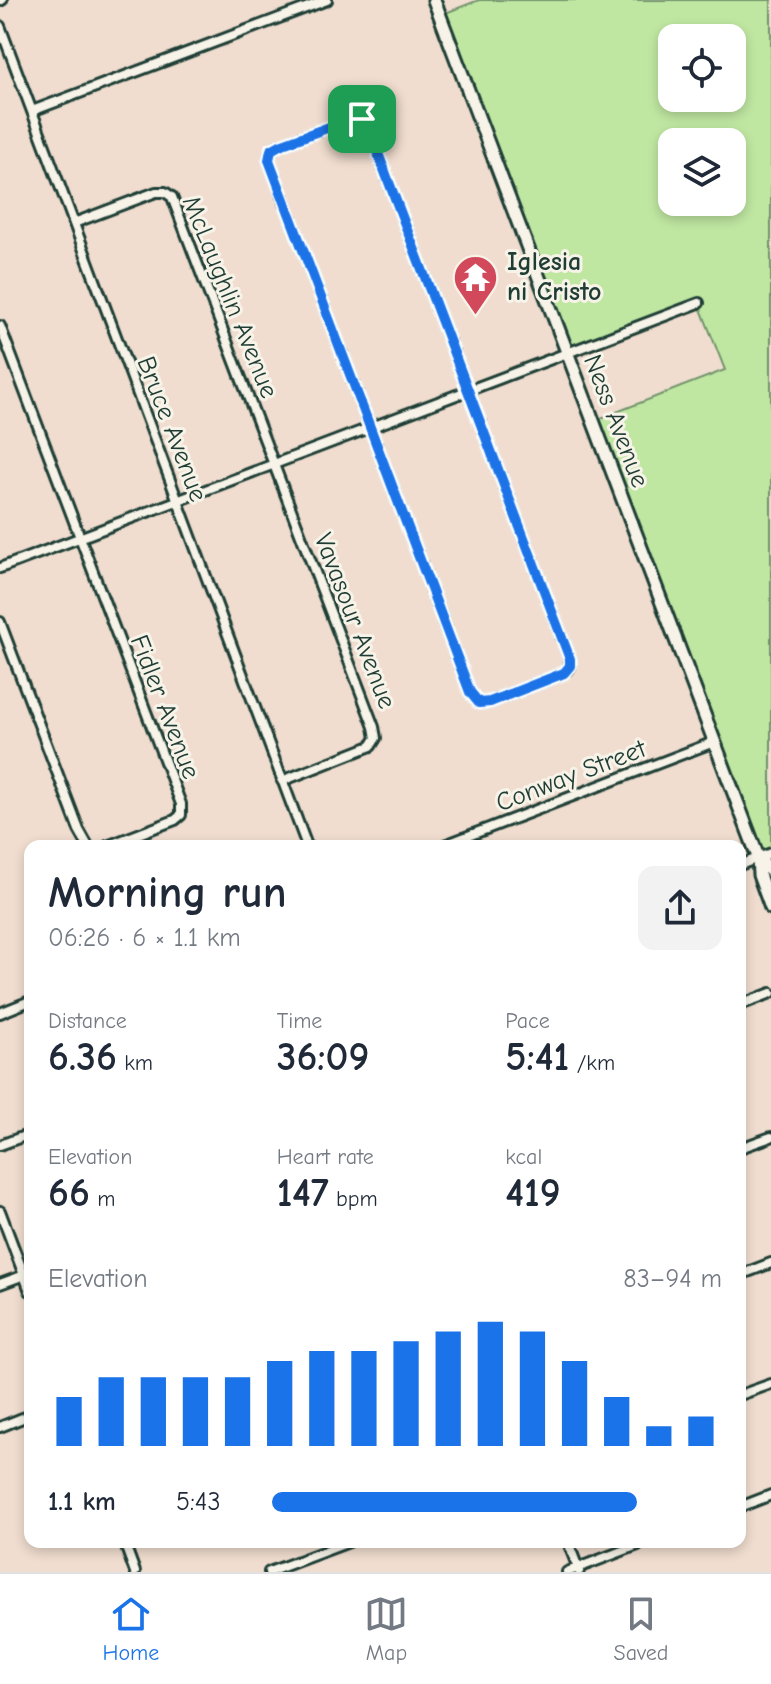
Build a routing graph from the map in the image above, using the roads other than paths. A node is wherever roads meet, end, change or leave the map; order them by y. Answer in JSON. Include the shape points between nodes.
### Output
{"nodes":[{"id":1,"x":327,"y":0,"type":"edge"},
{"id":2,"x":434,"y":0,"type":"edge"},
{"id":3,"x":0,"y":26,"type":"edge"},
{"id":4,"x":32,"y":111,"type":"junction"},
{"id":5,"x":74,"y":223,"type":"junction"},
{"id":6,"x":699,"y":303,"type":"dead end"},
{"id":7,"x":0,"y":326,"type":"edge"},
{"id":8,"x":567,"y":354,"type":"junction"},
{"id":9,"x":469,"y":391,"type":"junction"},
{"id":10,"x":371,"y":428,"type":"junction"},
{"id":11,"x":274,"y":464,"type":"junction"},
{"id":12,"x":178,"y":500,"type":"junction"},
{"id":13,"x":79,"y":538,"type":"junction"},
{"id":14,"x":0,"y":568,"type":"edge"},
{"id":15,"x":0,"y":622,"type":"edge"},
{"id":16,"x":714,"y":742,"type":"junction"},
{"id":17,"x":282,"y":781,"type":"junction"},
{"id":18,"x":85,"y":840,"type":"edge"},
{"id":19,"x":123,"y":840,"type":"edge"},
{"id":20,"x":305,"y":840,"type":"edge"},
{"id":21,"x":458,"y":840,"type":"edge"},
{"id":22,"x":771,"y":853,"type":"edge"},
{"id":23,"x":758,"y":857,"type":"junction"},
{"id":24,"x":746,"y":862,"type":"edge"},
{"id":25,"x":771,"y":872,"type":"edge"},
{"id":26,"x":771,"y":908,"type":"edge"},
{"id":27,"x":771,"y":993,"type":"edge"},
{"id":28,"x":24,"y":1003,"type":"edge"},
{"id":29,"x":746,"y":1003,"type":"edge"},
{"id":30,"x":0,"y":1013,"type":"edge"},
{"id":31,"x":24,"y":1136,"type":"edge"},
{"id":32,"x":771,"y":1137,"type":"edge"},
{"id":33,"x":0,"y":1145,"type":"edge"},
{"id":34,"x":746,"y":1146,"type":"edge"},
{"id":35,"x":0,"y":1211,"type":"edge"},
{"id":36,"x":771,"y":1263,"type":"edge"},
{"id":37,"x":24,"y":1267,"type":"edge"},
{"id":38,"x":746,"y":1273,"type":"edge"},
{"id":39,"x":24,"y":1275,"type":"edge"},
{"id":40,"x":0,"y":1284,"type":"edge"},
{"id":41,"x":771,"y":1384,"type":"edge"},
{"id":42,"x":746,"y":1393,"type":"edge"},
{"id":43,"x":24,"y":1417,"type":"edge"},
{"id":44,"x":0,"y":1427,"type":"edge"},
{"id":45,"x":771,"y":1495,"type":"edge"},
{"id":46,"x":746,"y":1505,"type":"edge"},
{"id":47,"x":126,"y":1548,"type":"edge"},
{"id":48,"x":333,"y":1548,"type":"edge"},
{"id":49,"x":570,"y":1548,"type":"edge"},
{"id":50,"x":632,"y":1548,"type":"edge"},
{"id":51,"x":579,"y":1570,"type":"edge"},
{"id":52,"x":135,"y":1572,"type":"edge"},
{"id":53,"x":269,"y":1572,"type":"edge"},
{"id":54,"x":567,"y":1572,"type":"edge"}],
"edges":[{"from":1,"to":4,"type":"street"},
{"from":2,"to":8,"type":"main road","name":"Ness Avenue"},
{"from":3,"to":4,"type":"street","name":"Bruce Avenue"},
{"from":4,"to":5,"type":"street","name":"Bruce Avenue"},
{"from":5,"to":11,"type":"street","name":"McLaughlin Avenue","via":[[159,191],[170,195]]},
{"from":5,"to":12,"type":"street","name":"Bruce Avenue"},
{"from":6,"to":8,"type":"street"},
{"from":7,"to":13,"type":"street","name":"Fidler Avenue"},
{"from":8,"to":9,"type":"street"},
{"from":8,"to":16,"type":"main road","name":"Ness Avenue"},
{"from":9,"to":10,"type":"street"},
{"from":9,"to":10,"type":"street","via":[[367,124],[357,117],[335,124],[277,146],[269,160]]},
{"from":9,"to":10,"type":"street","via":[[570,659],[564,673],[490,702],[479,703],[470,692]]},
{"from":10,"to":11,"type":"street"},
{"from":11,"to":12,"type":"street"},
{"from":11,"to":17,"type":"street","name":"Vavasour Avenue","via":[[376,734],[371,746]]},
{"from":12,"to":13,"type":"street"},
{"from":12,"to":17,"type":"street","name":"Bruce Avenue"},
{"from":13,"to":14,"type":"street"},
{"from":13,"to":19,"type":"street","name":"Fidler Avenue","via":[[181,804],[175,820]]},
{"from":15,"to":18,"type":"street"},
{"from":16,"to":21,"type":"street","name":"Conway Street"},
{"from":16,"to":23,"type":"main road","name":"Ness Avenue"},
{"from":17,"to":20,"type":"street","name":"Bruce Avenue"},
{"from":22,"to":23,"type":"street"},
{"from":23,"to":24,"type":"street"},
{"from":23,"to":25,"type":"main road","name":"Ness Avenue"},
{"from":23,"to":26,"type":"main road","name":"Ness Avenue"},
{"from":27,"to":29,"type":"street"},
{"from":28,"to":30,"type":"street"},
{"from":31,"to":33,"type":"street"},
{"from":32,"to":34,"type":"street"},
{"from":35,"to":37,"type":"street"},
{"from":36,"to":38,"type":"street"},
{"from":39,"to":40,"type":"street"},
{"from":41,"to":42,"type":"street"},
{"from":43,"to":44,"type":"street"},
{"from":45,"to":46,"type":"street"},
{"from":47,"to":52,"type":"street"},
{"from":48,"to":53,"type":"street"},
{"from":49,"to":51,"type":"street"},
{"from":50,"to":51,"type":"street"},
{"from":51,"to":54,"type":"street"}]}
